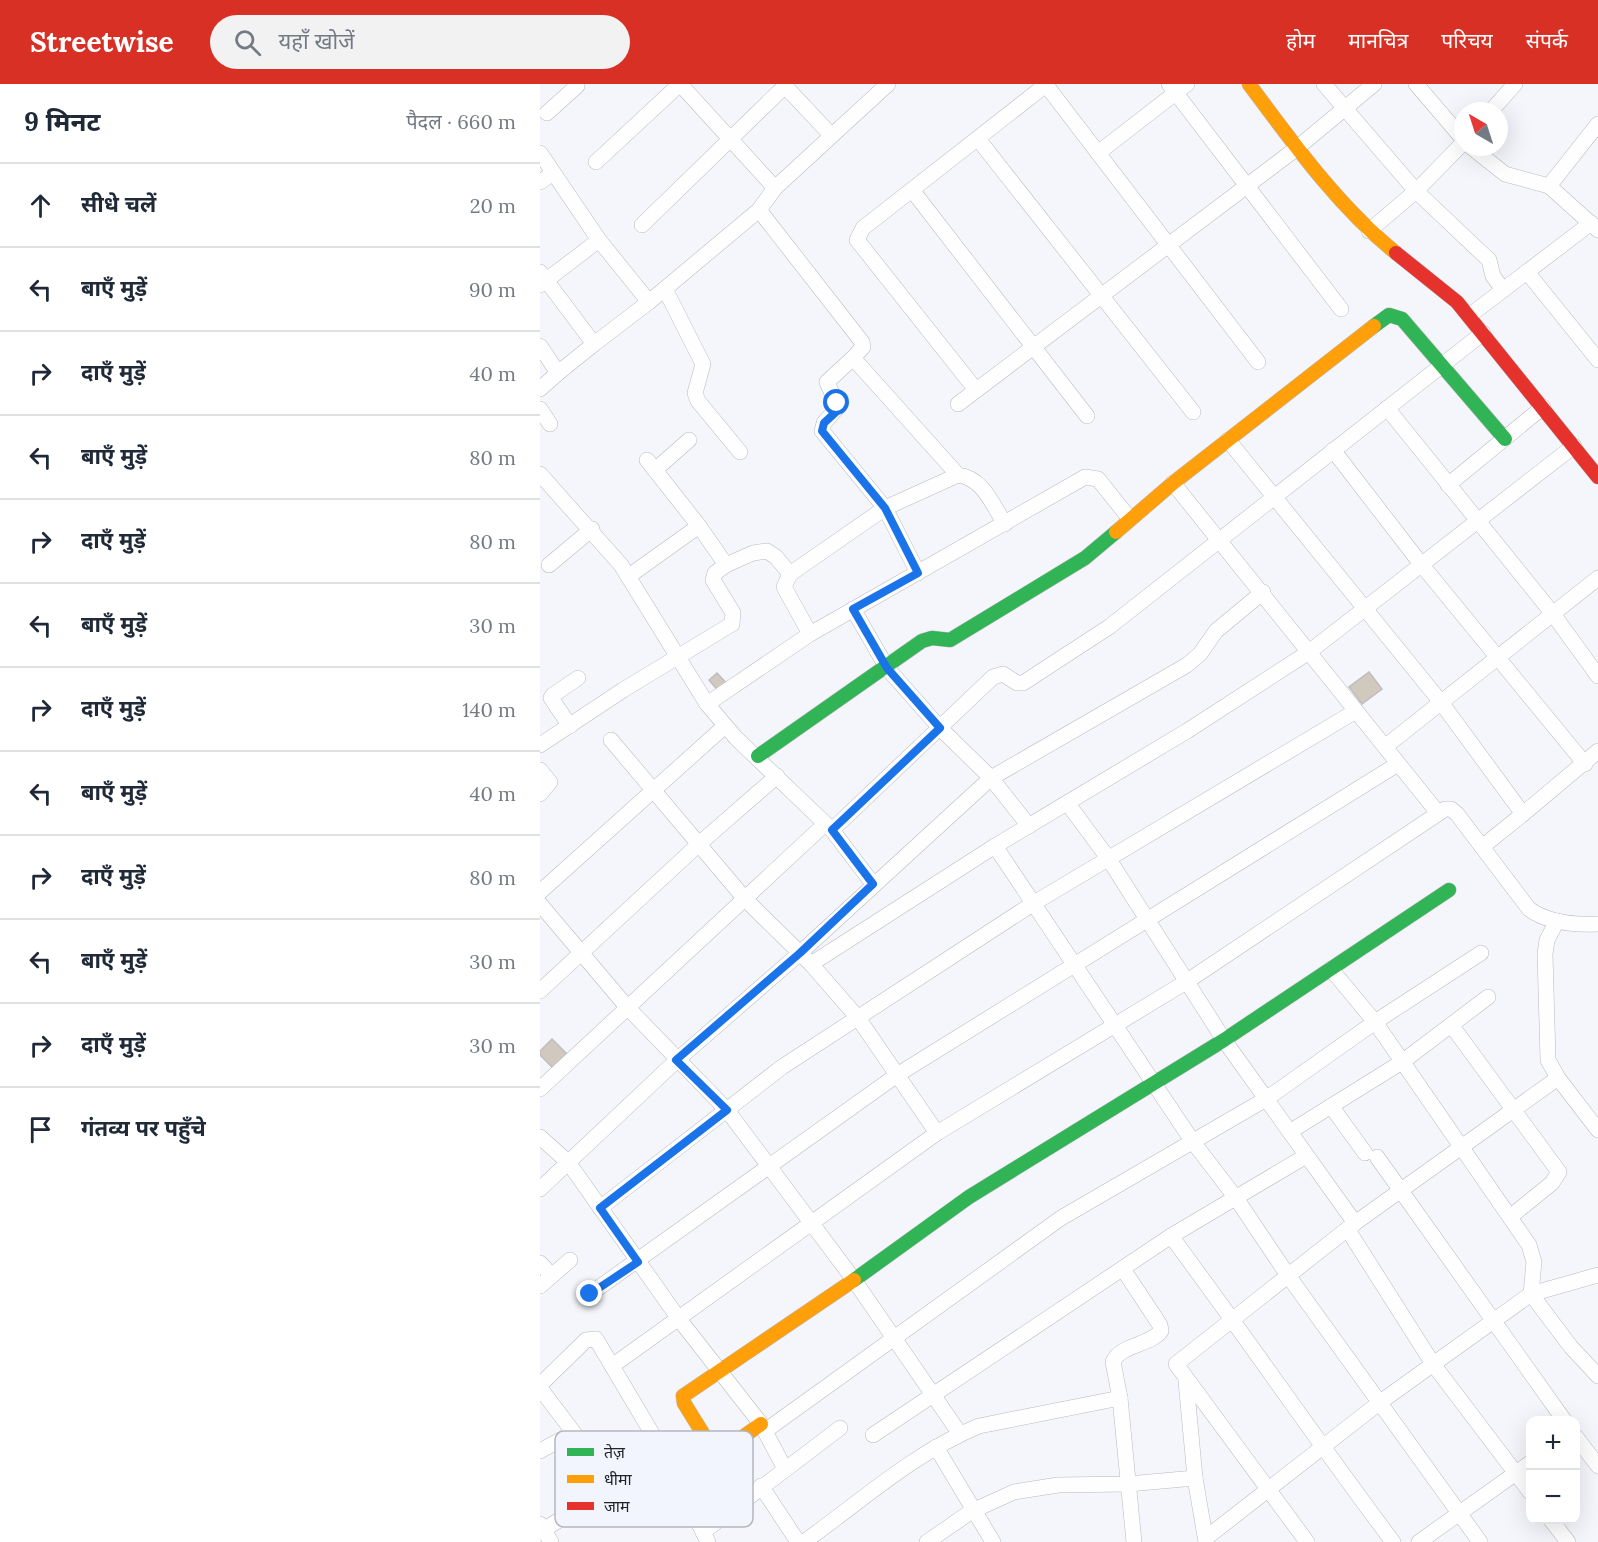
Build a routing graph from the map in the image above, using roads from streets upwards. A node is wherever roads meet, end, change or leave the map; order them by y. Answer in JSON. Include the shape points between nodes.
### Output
{"nodes":[{"id":1,"x":680,"y":84,"type":"edge"},
{"id":2,"x":1249,"y":84,"type":"edge"},
{"id":3,"x":1324,"y":84,"type":"edge"},
{"id":4,"x":1374,"y":84,"type":"edge"},
{"id":5,"x":1416,"y":84,"type":"edge"},
{"id":6,"x":577,"y":85,"type":"edge"},
{"id":7,"x":786,"y":85,"type":"edge"},
{"id":8,"x":1046,"y":85,"type":"edge"},
{"id":9,"x":1513,"y":85,"type":"edge"},
{"id":10,"x":883,"y":86,"type":"edge"},
{"id":11,"x":1177,"y":87,"type":"edge"},
{"id":12,"x":1499,"y":102,"type":"edge"},
{"id":13,"x":1343,"y":109,"type":"junction"},
{"id":14,"x":547,"y":113,"type":"dead end"},
{"id":15,"x":1598,"y":124,"type":"edge"},
{"id":16,"x":1454,"y":130,"type":"edge"},
{"id":17,"x":831,"y":135,"type":"junction"},
{"id":18,"x":731,"y":139,"type":"junction"},
{"id":19,"x":978,"y":139,"type":"junction"},
{"id":20,"x":1297,"y":148,"type":"junction"},
{"id":21,"x":1454,"y":151,"type":"edge"},
{"id":22,"x":540,"y":153,"type":"edge"},
{"id":23,"x":1098,"y":153,"type":"junction"},
{"id":24,"x":1482,"y":156,"type":"edge"},
{"id":25,"x":596,"y":162,"type":"dead end"},
{"id":26,"x":553,"y":172,"type":"junction"},
{"id":27,"x":540,"y":182,"type":"edge"},
{"id":28,"x":1549,"y":186,"type":"junction"},
{"id":29,"x":1246,"y":187,"type":"junction"},
{"id":30,"x":775,"y":188,"type":"junction"},
{"id":31,"x":912,"y":190,"type":"junction"},
{"id":32,"x":1416,"y":191,"type":"junction"},
{"id":33,"x":759,"y":210,"type":"junction"},
{"id":34,"x":642,"y":225,"type":"dead end"},
{"id":35,"x":1595,"y":227,"type":"edge"},
{"id":36,"x":1369,"y":231,"type":"junction"},
{"id":37,"x":599,"y":240,"type":"junction"},
{"id":38,"x":1168,"y":245,"type":"junction"},
{"id":39,"x":1527,"y":272,"type":"junction"},
{"id":40,"x":542,"y":279,"type":"edge"},
{"id":41,"x":665,"y":289,"type":"junction"},
{"id":42,"x":1503,"y":290,"type":"junction"},
{"id":43,"x":1100,"y":297,"type":"junction"},
{"id":44,"x":649,"y":302,"type":"junction"},
{"id":45,"x":1341,"y":309,"type":"dead end"},
{"id":46,"x":1469,"y":316,"type":"junction"},
{"id":47,"x":1483,"y":333,"type":"junction"},
{"id":48,"x":594,"y":344,"type":"junction"},
{"id":49,"x":540,"y":346,"type":"edge"},
{"id":50,"x":1033,"y":348,"type":"junction"},
{"id":51,"x":853,"y":358,"type":"junction"},
{"id":52,"x":1598,"y":360,"type":"edge"},
{"id":53,"x":1258,"y":363,"type":"dead end"},
{"id":54,"x":1442,"y":365,"type":"junction"},
{"id":55,"x":558,"y":373,"type":"junction"},
{"id":56,"x":540,"y":388,"type":"edge"},
{"id":57,"x":976,"y":390,"type":"junction"},
{"id":58,"x":958,"y":404,"type":"dead end"},
{"id":59,"x":1543,"y":407,"type":"junction"},
{"id":60,"x":1388,"y":408,"type":"junction"},
{"id":61,"x":540,"y":409,"type":"edge"},
{"id":62,"x":1193,"y":412,"type":"dead end"},
{"id":63,"x":1087,"y":416,"type":"dead end"},
{"id":64,"x":550,"y":424,"type":"dead end"},
{"id":65,"x":1505,"y":439,"type":"junction"},
{"id":66,"x":689,"y":440,"type":"dead end"},
{"id":67,"x":1228,"y":440,"type":"junction"},
{"id":68,"x":1574,"y":446,"type":"junction"},
{"id":69,"x":1333,"y":450,"type":"junction"},
{"id":70,"x":740,"y":452,"type":"dead end"},
{"id":71,"x":540,"y":474,"type":"edge"},
{"id":72,"x":958,"y":475,"type":"junction"},
{"id":73,"x":1598,"y":477,"type":"edge"},
{"id":74,"x":1173,"y":483,"type":"junction"},
{"id":75,"x":1448,"y":485,"type":"junction"},
{"id":76,"x":1276,"y":497,"type":"junction"},
{"id":77,"x":885,"y":508,"type":"junction"},
{"id":78,"x":1130,"y":519,"type":"junction"},
{"id":79,"x":1476,"y":521,"type":"junction"},
{"id":80,"x":1005,"y":524,"type":"junction"},
{"id":81,"x":699,"y":526,"type":"junction"},
{"id":82,"x":592,"y":529,"type":"junction"},
{"id":83,"x":1220,"y":541,"type":"junction"},
{"id":84,"x":1421,"y":564,"type":"junction"},
{"id":85,"x":549,"y":565,"type":"dead end"},
{"id":86,"x":726,"y":565,"type":"junction"},
{"id":87,"x":918,"y":573,"type":"junction"},
{"id":88,"x":790,"y":574,"type":"junction"},
{"id":89,"x":629,"y":576,"type":"junction"},
{"id":90,"x":1598,"y":578,"type":"edge"},
{"id":91,"x":1263,"y":592,"type":"junction"},
{"id":92,"x":853,"y":609,"type":"junction"},
{"id":93,"x":1366,"y":609,"type":"junction"},
{"id":94,"x":1552,"y":614,"type":"junction"},
{"id":95,"x":810,"y":634,"type":"junction"},
{"id":96,"x":1309,"y":652,"type":"junction"},
{"id":97,"x":679,"y":655,"type":"junction"},
{"id":98,"x":1497,"y":657,"type":"junction"},
{"id":99,"x":887,"y":668,"type":"junction"},
{"id":100,"x":1598,"y":676,"type":"edge"},
{"id":101,"x":578,"y":678,"type":"dead end"},
{"id":102,"x":1440,"y":701,"type":"junction"},
{"id":103,"x":707,"y":704,"type":"junction"},
{"id":104,"x":1356,"y":711,"type":"junction"},
{"id":105,"x":570,"y":726,"type":"junction"},
{"id":106,"x":725,"y":726,"type":"junction"},
{"id":107,"x":940,"y":728,"type":"junction"},
{"id":108,"x":611,"y":740,"type":"dead end"},
{"id":109,"x":540,"y":745,"type":"edge"},
{"id":110,"x":1386,"y":746,"type":"junction"},
{"id":111,"x":1598,"y":751,"type":"edge"},
{"id":112,"x":758,"y":756,"type":"junction"},
{"id":113,"x":1398,"y":764,"type":"junction"},
{"id":114,"x":1585,"y":764,"type":"junction"},
{"id":115,"x":540,"y":770,"type":"edge"},
{"id":116,"x":777,"y":776,"type":"junction"},
{"id":117,"x":991,"y":778,"type":"junction"},
{"id":118,"x":652,"y":790,"type":"junction"},
{"id":119,"x":540,"y":794,"type":"edge"},
{"id":120,"x":1068,"y":804,"type":"junction"},
{"id":121,"x":1438,"y":813,"type":"junction"},
{"id":122,"x":1523,"y":814,"type":"junction"},
{"id":123,"x":1029,"y":826,"type":"junction"},
{"id":124,"x":828,"y":827,"type":"junction"},
{"id":125,"x":699,"y":844,"type":"junction"},
{"id":126,"x":995,"y":846,"type":"junction"},
{"id":127,"x":1482,"y":848,"type":"junction"},
{"id":128,"x":1108,"y":858,"type":"junction"},
{"id":129,"x":873,"y":884,"type":"junction"},
{"id":130,"x":1449,"y":890,"type":"dead end"},
{"id":131,"x":540,"y":892,"type":"edge"},
{"id":132,"x":745,"y":899,"type":"junction"},
{"id":133,"x":1034,"y":903,"type":"junction"},
{"id":134,"x":540,"y":904,"type":"edge"},
{"id":135,"x":1149,"y":920,"type":"junction"},
{"id":136,"x":1557,"y":921,"type":"junction"},
{"id":137,"x":1598,"y":924,"type":"edge"},
{"id":138,"x":580,"y":953,"type":"junction"},
{"id":139,"x":800,"y":953,"type":"junction"},
{"id":140,"x":1481,"y":953,"type":"dead end"},
{"id":141,"x":1073,"y":963,"type":"junction"},
{"id":142,"x":811,"y":964,"type":"junction"},
{"id":143,"x":1331,"y":969,"type":"junction"},
{"id":144,"x":1186,"y":982,"type":"junction"},
{"id":145,"x":540,"y":991,"type":"edge"},
{"id":146,"x":1488,"y":997,"type":"dead end"},
{"id":147,"x":627,"y":1007,"type":"junction"},
{"id":148,"x":858,"y":1018,"type":"junction"},
{"id":149,"x":1375,"y":1022,"type":"junction"},
{"id":150,"x":1114,"y":1024,"type":"junction"},
{"id":151,"x":1452,"y":1026,"type":"junction"},
{"id":152,"x":1224,"y":1040,"type":"junction"},
{"id":153,"x":676,"y":1060,"type":"junction"},
{"id":154,"x":1402,"y":1062,"type":"junction"},
{"id":155,"x":897,"y":1075,"type":"junction"},
{"id":156,"x":1558,"y":1078,"type":"junction"},
{"id":157,"x":1155,"y":1083,"type":"junction"},
{"id":158,"x":540,"y":1089,"type":"edge"},
{"id":159,"x":1266,"y":1100,"type":"junction"},
{"id":160,"x":1331,"y":1106,"type":"junction"},
{"id":161,"x":1513,"y":1108,"type":"junction"},
{"id":162,"x":727,"y":1110,"type":"junction"},
{"id":163,"x":1598,"y":1130,"type":"edge"},
{"id":164,"x":1291,"y":1131,"type":"junction"},
{"id":165,"x":938,"y":1133,"type":"junction"},
{"id":166,"x":540,"y":1137,"type":"edge"},
{"id":167,"x":1193,"y":1142,"type":"junction"},
{"id":168,"x":1461,"y":1147,"type":"junction"},
{"id":169,"x":1306,"y":1156,"type":"junction"},
{"id":170,"x":568,"y":1162,"type":"junction"},
{"id":171,"x":768,"y":1165,"type":"junction"},
{"id":172,"x":540,"y":1188,"type":"edge"},
{"id":173,"x":1399,"y":1191,"type":"junction"},
{"id":174,"x":1236,"y":1198,"type":"junction"},
{"id":175,"x":600,"y":1208,"type":"junction"},
{"id":176,"x":1510,"y":1217,"type":"junction"},
{"id":177,"x":812,"y":1223,"type":"junction"},
{"id":178,"x":1351,"y":1226,"type":"junction"},
{"id":179,"x":1172,"y":1236,"type":"junction"},
{"id":180,"x":570,"y":1260,"type":"dead end"},
{"id":181,"x":638,"y":1262,"type":"junction"},
{"id":182,"x":540,"y":1263,"type":"edge"},
{"id":183,"x":1123,"y":1269,"type":"junction"},
{"id":184,"x":1287,"y":1274,"type":"junction"},
{"id":185,"x":1598,"y":1275,"type":"edge"},
{"id":186,"x":854,"y":1280,"type":"junction"},
{"id":187,"x":546,"y":1281,"type":"edge"},
{"id":188,"x":590,"y":1294,"type":"dead end"},
{"id":189,"x":1531,"y":1294,"type":"junction"},
{"id":190,"x":679,"y":1319,"type":"junction"},
{"id":191,"x":1233,"y":1319,"type":"junction"},
{"id":192,"x":1493,"y":1322,"type":"junction"},
{"id":193,"x":895,"y":1337,"type":"junction"},
{"id":194,"x":1434,"y":1364,"type":"junction"},
{"id":195,"x":612,"y":1366,"type":"junction"},
{"id":196,"x":721,"y":1371,"type":"junction"},
{"id":197,"x":1598,"y":1376,"type":"edge"},
{"id":198,"x":1186,"y":1381,"type":"junction"},
{"id":199,"x":540,"y":1387,"type":"edge"},
{"id":200,"x":934,"y":1395,"type":"junction"},
{"id":201,"x":1120,"y":1398,"type":"junction"},
{"id":202,"x":1379,"y":1403,"type":"junction"},
{"id":203,"x":1561,"y":1416,"type":"edge"},
{"id":204,"x":763,"y":1427,"type":"junction"},
{"id":205,"x":840,"y":1428,"type":"dead end"},
{"id":206,"x":572,"y":1431,"type":"edge"},
{"id":207,"x":651,"y":1431,"type":"edge"},
{"id":208,"x":701,"y":1431,"type":"edge"},
{"id":209,"x":753,"y":1433,"type":"edge"},
{"id":210,"x":960,"y":1434,"type":"junction"},
{"id":211,"x":873,"y":1435,"type":"dead end"},
{"id":212,"x":555,"y":1443,"type":"edge"},
{"id":213,"x":1580,"y":1443,"type":"edge"},
{"id":214,"x":936,"y":1447,"type":"junction"},
{"id":215,"x":1322,"y":1449,"type":"junction"},
{"id":216,"x":540,"y":1451,"type":"edge"},
{"id":217,"x":1526,"y":1466,"type":"edge"},
{"id":218,"x":1598,"y":1466,"type":"edge"},
{"id":219,"x":785,"y":1469,"type":"junction"},
{"id":220,"x":1516,"y":1473,"type":"junction"},
{"id":221,"x":1195,"y":1478,"type":"junction"},
{"id":222,"x":1128,"y":1484,"type":"junction"},
{"id":223,"x":761,"y":1486,"type":"junction"},
{"id":224,"x":1526,"y":1487,"type":"edge"},
{"id":225,"x":1270,"y":1489,"type":"junction"},
{"id":226,"x":753,"y":1493,"type":"edge"},
{"id":227,"x":972,"y":1511,"type":"junction"},
{"id":228,"x":1459,"y":1513,"type":"junction"},
{"id":229,"x":1554,"y":1524,"type":"edge"},
{"id":230,"x":1213,"y":1538,"type":"edge"},
{"id":231,"x":798,"y":1542,"type":"edge"},
{"id":232,"x":804,"y":1542,"type":"edge"},
{"id":233,"x":927,"y":1542,"type":"edge"},
{"id":234,"x":993,"y":1542,"type":"edge"},
{"id":235,"x":1134,"y":1542,"type":"edge"},
{"id":236,"x":1307,"y":1542,"type":"edge"},
{"id":237,"x":1393,"y":1542,"type":"edge"},
{"id":238,"x":1419,"y":1542,"type":"edge"},
{"id":239,"x":1480,"y":1542,"type":"edge"},
{"id":240,"x":1567,"y":1542,"type":"edge"}],
"edges":[{"from":1,"to":18,"type":"street"},
{"from":1,"to":25,"type":"street"},
{"from":2,"to":20,"type":"street"},
{"from":3,"to":13,"type":"street"},
{"from":4,"to":13,"type":"street"},
{"from":5,"to":16,"type":"street"},
{"from":6,"to":14,"type":"street"},
{"from":7,"to":17,"type":"street"},
{"from":7,"to":18,"type":"street"},
{"from":8,"to":19,"type":"street"},
{"from":8,"to":23,"type":"street"},
{"from":9,"to":12,"type":"street"},
{"from":10,"to":17,"type":"street"},
{"from":11,"to":23,"type":"street"},
{"from":11,"to":29,"type":"street"},
{"from":13,"to":20,"type":"street"},
{"from":13,"to":32,"type":"street"},
{"from":15,"to":28,"type":"street"},
{"from":17,"to":30,"type":"street"},
{"from":18,"to":30,"type":"street"},
{"from":18,"to":34,"type":"street"},
{"from":19,"to":31,"type":"street"},
{"from":19,"to":43,"type":"street"},
{"from":20,"to":29,"type":"street"},
{"from":20,"to":36,"type":"street"},
{"from":21,"to":32,"type":"street"},
{"from":22,"to":26,"type":"street"},
{"from":23,"to":38,"type":"street"},
{"from":24,"to":28,"type":"street","via":[[1505,174]]},
{"from":26,"to":27,"type":"street"},
{"from":26,"to":37,"type":"street"},
{"from":28,"to":35,"type":"street"},
{"from":29,"to":38,"type":"street"},
{"from":29,"to":45,"type":"street"},
{"from":30,"to":33,"type":"street"},
{"from":31,"to":50,"type":"street"},
{"from":31,"to":57,"type":"street","via":[[863,228],[857,240]]},
{"from":32,"to":36,"type":"street"},
{"from":32,"to":42,"type":"street","via":[[1489,260],[1493,276]]},
{"from":33,"to":41,"type":"street"},
{"from":33,"to":51,"type":"street","via":[[862,342],[863,347]]},
{"from":35,"to":39,"type":"street"},
{"from":36,"to":46,"type":"street","via":[[1446,291]]},
{"from":37,"to":40,"type":"street"},
{"from":37,"to":44,"type":"street"},
{"from":38,"to":43,"type":"street"},
{"from":38,"to":53,"type":"street"},
{"from":39,"to":42,"type":"street"},
{"from":39,"to":52,"type":"street"},
{"from":40,"to":48,"type":"street"},
{"from":41,"to":44,"type":"street"},
{"from":41,"to":70,"type":"street","via":[[703,364],[695,393],[698,400]]},
{"from":42,"to":46,"type":"street"},
{"from":43,"to":50,"type":"street"},
{"from":43,"to":62,"type":"street"},
{"from":44,"to":48,"type":"street"},
{"from":46,"to":47,"type":"street"},
{"from":47,"to":54,"type":"street"},
{"from":47,"to":59,"type":"street"},
{"from":48,"to":55,"type":"street"},
{"from":49,"to":55,"type":"street"},
{"from":50,"to":57,"type":"street"},
{"from":50,"to":63,"type":"street"},
{"from":51,"to":72,"type":"street"},
{"from":51,"to":77,"type":"street","via":[[827,382],[838,407],[822,431]]},
{"from":54,"to":60,"type":"street"},
{"from":54,"to":65,"type":"street"},
{"from":54,"to":67,"type":"street","via":[[1402,319],[1396,314],[1389,315]]},
{"from":55,"to":56,"type":"street"},
{"from":57,"to":58,"type":"street"},
{"from":59,"to":65,"type":"street"},
{"from":59,"to":68,"type":"street"},
{"from":60,"to":69,"type":"street"},
{"from":60,"to":75,"type":"street"},
{"from":61,"to":64,"type":"street"},
{"from":65,"to":75,"type":"street"},
{"from":66,"to":81,"type":"street","via":[[651,465]]},
{"from":67,"to":74,"type":"street"},
{"from":67,"to":76,"type":"street"},
{"from":68,"to":73,"type":"street"},
{"from":68,"to":79,"type":"street"},
{"from":69,"to":76,"type":"street"},
{"from":69,"to":84,"type":"street"},
{"from":71,"to":82,"type":"street"},
{"from":72,"to":77,"type":"street"},
{"from":72,"to":80,"type":"street","via":[[971,477],[980,485]]},
{"from":74,"to":78,"type":"street"},
{"from":74,"to":83,"type":"street"},
{"from":75,"to":79,"type":"street"},
{"from":76,"to":83,"type":"street"},
{"from":76,"to":93,"type":"street"},
{"from":77,"to":87,"type":"street"},
{"from":77,"to":88,"type":"street"},
{"from":78,"to":80,"type":"street","via":[[1098,479],[1089,476]]},
{"from":78,"to":99,"type":"street","via":[[1070,568],[950,640],[922,640]]},
{"from":79,"to":84,"type":"street"},
{"from":79,"to":94,"type":"street"},
{"from":80,"to":87,"type":"street"},
{"from":81,"to":86,"type":"street"},
{"from":81,"to":89,"type":"street"},
{"from":82,"to":85,"type":"street"},
{"from":82,"to":89,"type":"street"},
{"from":83,"to":91,"type":"street"},
{"from":83,"to":107,"type":"street","via":[[1109,627],[1031,678],[1017,683],[1003,674],[993,677]]},
{"from":84,"to":93,"type":"street"},
{"from":84,"to":98,"type":"street"},
{"from":86,"to":88,"type":"street","via":[[767,551]]},
{"from":86,"to":97,"type":"street","via":[[715,573],[713,580],[734,619],[727,628]]},
{"from":87,"to":92,"type":"street"},
{"from":88,"to":95,"type":"street","via":[[784,587]]},
{"from":89,"to":97,"type":"street"},
{"from":90,"to":94,"type":"street"},
{"from":91,"to":96,"type":"street"},
{"from":91,"to":117,"type":"street","via":[[1216,631],[1187,665]]},
{"from":92,"to":95,"type":"street"},
{"from":92,"to":99,"type":"street"},
{"from":93,"to":96,"type":"street"},
{"from":93,"to":102,"type":"street"},
{"from":94,"to":98,"type":"street"},
{"from":94,"to":100,"type":"street"},
{"from":95,"to":103,"type":"street"},
{"from":96,"to":104,"type":"street"},
{"from":96,"to":120,"type":"street"},
{"from":97,"to":103,"type":"street"},
{"from":97,"to":105,"type":"street"},
{"from":98,"to":102,"type":"street"},
{"from":98,"to":114,"type":"street"},
{"from":99,"to":107,"type":"street"},
{"from":99,"to":112,"type":"street"},
{"from":101,"to":105,"type":"street","via":[[551,698]]},
{"from":102,"to":110,"type":"street"},
{"from":102,"to":122,"type":"street"},
{"from":103,"to":106,"type":"street"},
{"from":104,"to":110,"type":"street"},
{"from":104,"to":128,"type":"street"},
{"from":105,"to":109,"type":"street"},
{"from":106,"to":112,"type":"street"},
{"from":106,"to":118,"type":"street"},
{"from":107,"to":117,"type":"street"},
{"from":107,"to":124,"type":"street"},
{"from":108,"to":118,"type":"street"},
{"from":110,"to":113,"type":"street"},
{"from":111,"to":114,"type":"street"},
{"from":112,"to":116,"type":"street"},
{"from":113,"to":121,"type":"street"},
{"from":113,"to":135,"type":"street"},
{"from":114,"to":122,"type":"street"},
{"from":115,"to":119,"type":"street","via":[[550,782]]},
{"from":116,"to":124,"type":"street"},
{"from":116,"to":125,"type":"street"},
{"from":117,"to":123,"type":"street"},
{"from":117,"to":129,"type":"street"},
{"from":118,"to":125,"type":"street"},
{"from":118,"to":131,"type":"street"},
{"from":120,"to":123,"type":"street"},
{"from":120,"to":128,"type":"street"},
{"from":121,"to":127,"type":"street","via":[[1451,809]]},
{"from":121,"to":144,"type":"street"},
{"from":122,"to":127,"type":"street"},
{"from":123,"to":126,"type":"street"},
{"from":124,"to":129,"type":"street"},
{"from":124,"to":132,"type":"street"},
{"from":125,"to":132,"type":"street"},
{"from":125,"to":138,"type":"street"},
{"from":126,"to":133,"type":"street"},
{"from":126,"to":142,"type":"street"},
{"from":127,"to":136,"type":"street","via":[[1529,909]]},
{"from":128,"to":133,"type":"street"},
{"from":128,"to":135,"type":"street"},
{"from":129,"to":139,"type":"street"},
{"from":130,"to":143,"type":"street"},
{"from":132,"to":139,"type":"street"},
{"from":132,"to":147,"type":"street"},
{"from":133,"to":141,"type":"street"},
{"from":133,"to":148,"type":"street"},
{"from":134,"to":138,"type":"street"},
{"from":135,"to":141,"type":"street"},
{"from":135,"to":144,"type":"street"},
{"from":136,"to":137,"type":"street"},
{"from":136,"to":156,"type":"street","via":[[1545,954],[1546,1050]]},
{"from":138,"to":145,"type":"street"},
{"from":138,"to":147,"type":"street"},
{"from":139,"to":142,"type":"street"},
{"from":139,"to":153,"type":"street"},
{"from":140,"to":149,"type":"street"},
{"from":141,"to":150,"type":"street"},
{"from":141,"to":155,"type":"street"},
{"from":142,"to":148,"type":"street"},
{"from":143,"to":149,"type":"street"},
{"from":143,"to":152,"type":"street"},
{"from":144,"to":150,"type":"street"},
{"from":144,"to":152,"type":"street"},
{"from":146,"to":151,"type":"street"},
{"from":147,"to":153,"type":"street"},
{"from":147,"to":158,"type":"street"},
{"from":148,"to":155,"type":"street"},
{"from":148,"to":162,"type":"street","via":[[782,1067]]},
{"from":149,"to":154,"type":"street"},
{"from":149,"to":159,"type":"street"},
{"from":150,"to":157,"type":"street"},
{"from":150,"to":165,"type":"street"},
{"from":151,"to":154,"type":"street"},
{"from":151,"to":161,"type":"street"},
{"from":152,"to":157,"type":"street"},
{"from":152,"to":159,"type":"street"},
{"from":153,"to":162,"type":"street"},
{"from":153,"to":170,"type":"street"},
{"from":154,"to":160,"type":"street"},
{"from":154,"to":168,"type":"street"},
{"from":155,"to":165,"type":"street"},
{"from":155,"to":171,"type":"street"},
{"from":156,"to":161,"type":"street"},
{"from":156,"to":163,"type":"street"},
{"from":157,"to":167,"type":"street"},
{"from":157,"to":186,"type":"street","via":[[969,1197]]},
{"from":159,"to":164,"type":"street"},
{"from":159,"to":167,"type":"street"},
{"from":160,"to":164,"type":"street"},
{"from":160,"to":173,"type":"street"},
{"from":161,"to":168,"type":"street"},
{"from":161,"to":176,"type":"street","via":[[1558,1172],[1552,1183]]},
{"from":162,"to":171,"type":"street"},
{"from":162,"to":175,"type":"street"},
{"from":164,"to":169,"type":"street"},
{"from":165,"to":177,"type":"street"},
{"from":166,"to":170,"type":"street"},
{"from":167,"to":174,"type":"street"},
{"from":167,"to":193,"type":"street","via":[[1061,1218]]},
{"from":168,"to":173,"type":"street"},
{"from":168,"to":176,"type":"street"},
{"from":169,"to":174,"type":"street"},
{"from":169,"to":178,"type":"street"},
{"from":170,"to":172,"type":"street"},
{"from":170,"to":175,"type":"street"},
{"from":171,"to":177,"type":"street"},
{"from":171,"to":181,"type":"street"},
{"from":173,"to":178,"type":"street"},
{"from":173,"to":192,"type":"street"},
{"from":174,"to":179,"type":"street"},
{"from":174,"to":184,"type":"street"},
{"from":175,"to":181,"type":"street"},
{"from":176,"to":189,"type":"street","via":[[1533,1253]]},
{"from":177,"to":186,"type":"street"},
{"from":177,"to":190,"type":"street"},
{"from":178,"to":184,"type":"street"},
{"from":178,"to":194,"type":"street"},
{"from":179,"to":183,"type":"street"},
{"from":179,"to":191,"type":"street"},
{"from":180,"to":187,"type":"street"},
{"from":181,"to":188,"type":"street"},
{"from":181,"to":190,"type":"street"},
{"from":182,"to":187,"type":"street"},
{"from":183,"to":200,"type":"street"},
{"from":183,"to":201,"type":"street","via":[[1161,1330],[1114,1358]]},
{"from":184,"to":191,"type":"street"},
{"from":184,"to":202,"type":"street"},
{"from":185,"to":189,"type":"street"},
{"from":186,"to":193,"type":"street"},
{"from":186,"to":196,"type":"street"},
{"from":189,"to":192,"type":"street"},
{"from":189,"to":197,"type":"street"},
{"from":190,"to":195,"type":"street"},
{"from":190,"to":196,"type":"street"},
{"from":191,"to":198,"type":"street","via":[[1176,1364]]},
{"from":191,"to":215,"type":"street"},
{"from":192,"to":194,"type":"street"},
{"from":192,"to":203,"type":"street"},
{"from":193,"to":200,"type":"street"},
{"from":193,"to":204,"type":"street"},
{"from":194,"to":202,"type":"street"},
{"from":194,"to":220,"type":"street"},
{"from":195,"to":199,"type":"street","via":[[596,1339],[591,1338]]},
{"from":195,"to":207,"type":"street"},
{"from":196,"to":204,"type":"street"},
{"from":196,"to":208,"type":"street","via":[[683,1396]]},
{"from":198,"to":221,"type":"street"},
{"from":198,"to":225,"type":"street"},
{"from":199,"to":206,"type":"street"},
{"from":200,"to":210,"type":"street"},
{"from":200,"to":211,"type":"street"},
{"from":201,"to":210,"type":"street","via":[[999,1422]]},
{"from":201,"to":222,"type":"street"},
{"from":202,"to":215,"type":"street"},
{"from":202,"to":228,"type":"street"},
{"from":204,"to":209,"type":"street"},
{"from":204,"to":219,"type":"street"},
{"from":205,"to":219,"type":"street"},
{"from":210,"to":214,"type":"street"},
{"from":212,"to":216,"type":"street"},
{"from":213,"to":218,"type":"street"},
{"from":214,"to":227,"type":"street"},
{"from":214,"to":232,"type":"street"},
{"from":215,"to":225,"type":"street"},
{"from":215,"to":237,"type":"street"},
{"from":217,"to":220,"type":"street"},
{"from":219,"to":223,"type":"street"},
{"from":220,"to":224,"type":"street"},
{"from":220,"to":228,"type":"street"},
{"from":221,"to":222,"type":"street"},
{"from":221,"to":230,"type":"street"},
{"from":222,"to":227,"type":"street","via":[[1036,1488],[993,1499]]},
{"from":222,"to":235,"type":"street"},
{"from":223,"to":226,"type":"street"},
{"from":223,"to":231,"type":"street"},
{"from":225,"to":230,"type":"street"},
{"from":225,"to":236,"type":"street"},
{"from":227,"to":233,"type":"street"},
{"from":227,"to":234,"type":"street"},
{"from":228,"to":238,"type":"street"},
{"from":228,"to":239,"type":"street"},
{"from":229,"to":240,"type":"street"}]}
